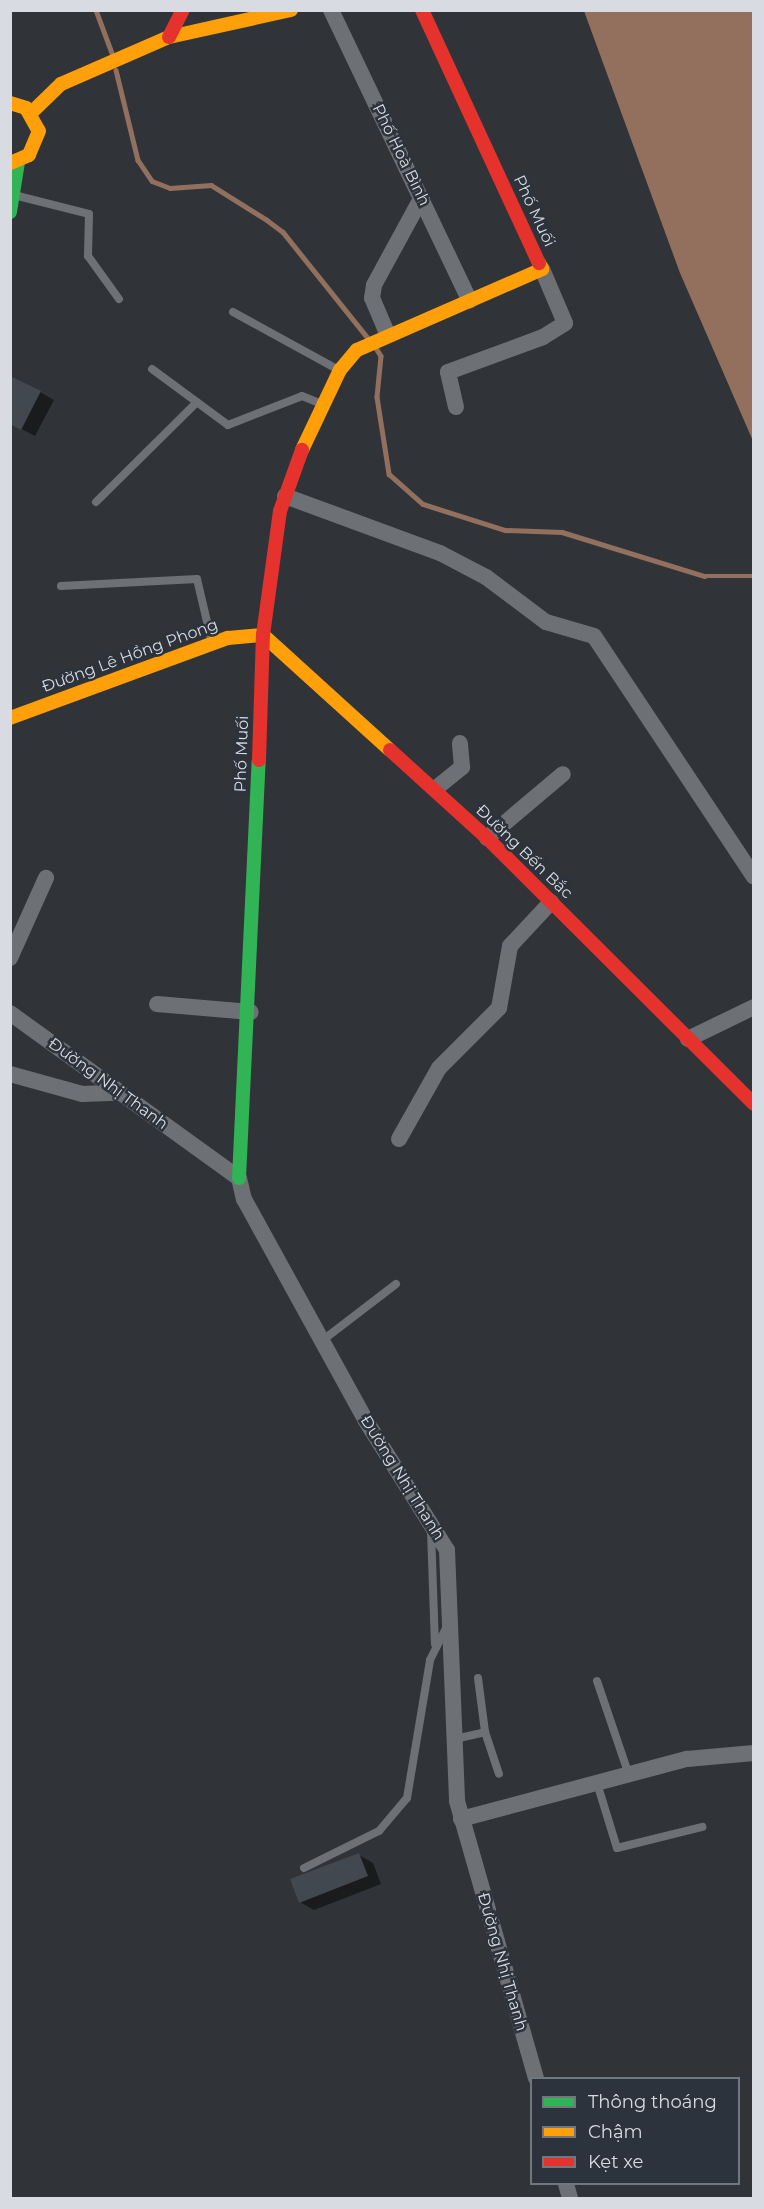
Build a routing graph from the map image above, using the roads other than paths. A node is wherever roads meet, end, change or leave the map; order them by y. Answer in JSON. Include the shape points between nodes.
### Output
{"nodes":[{"id":1,"x":183,"y":10,"type":"edge"},
{"id":2,"x":291,"y":10,"type":"edge"},
{"id":3,"x":331,"y":10,"type":"edge"},
{"id":4,"x":422,"y":10,"type":"edge"},
{"id":5,"x":268,"y":13,"type":"edge"},
{"id":6,"x":169,"y":37,"type":"junction"},
{"id":7,"x":10,"y":103,"type":"edge"},
{"id":8,"x":31,"y":113,"type":"junction"},
{"id":9,"x":14,"y":162,"type":"edge"},
{"id":10,"x":14,"y":195,"type":"junction"},
{"id":11,"x":422,"y":197,"type":"junction"},
{"id":12,"x":10,"y":212,"type":"edge"},
{"id":13,"x":542,"y":268,"type":"junction"},
{"id":14,"x":119,"y":299,"type":"dead end"},
{"id":15,"x":470,"y":301,"type":"junction"},
{"id":16,"x":233,"y":312,"type":"dead end"},
{"id":17,"x":385,"y":334,"type":"junction"},
{"id":18,"x":152,"y":369,"type":"dead end"},
{"id":19,"x":340,"y":370,"type":"junction"},
{"id":20,"x":197,"y":402,"type":"junction"},
{"id":21,"x":323,"y":404,"type":"junction"},
{"id":22,"x":456,"y":407,"type":"dead end"},
{"id":23,"x":285,"y":495,"type":"junction"},
{"id":24,"x":96,"y":502,"type":"dead end"},
{"id":25,"x":61,"y":586,"type":"dead end"},
{"id":26,"x":263,"y":635,"type":"junction"},
{"id":27,"x":213,"y":643,"type":"junction"},
{"id":28,"x":10,"y":718,"type":"edge"},
{"id":29,"x":460,"y":743,"type":"dead end"},
{"id":30,"x":563,"y":774,"type":"dead end"},
{"id":31,"x":435,"y":789,"type":"junction"},
{"id":32,"x":487,"y":838,"type":"junction"},
{"id":33,"x":753,"y":877,"type":"edge"},
{"id":34,"x":46,"y":878,"type":"dead end"},
{"id":35,"x":551,"y":902,"type":"junction"},
{"id":36,"x":10,"y":958,"type":"edge"},
{"id":37,"x":157,"y":1004,"type":"dead end"},
{"id":38,"x":753,"y":1007,"type":"edge"},
{"id":39,"x":251,"y":1012,"type":"junction"},
{"id":40,"x":10,"y":1013,"type":"edge"},
{"id":41,"x":688,"y":1039,"type":"junction"},
{"id":42,"x":10,"y":1074,"type":"edge"},
{"id":43,"x":118,"y":1093,"type":"junction"},
{"id":44,"x":753,"y":1104,"type":"edge"},
{"id":45,"x":399,"y":1139,"type":"dead end"},
{"id":46,"x":239,"y":1178,"type":"junction"},
{"id":47,"x":396,"y":1284,"type":"dead end"},
{"id":48,"x":322,"y":1340,"type":"junction"},
{"id":49,"x":431,"y":1524,"type":"junction"},
{"id":50,"x":453,"y":1617,"type":"junction"},
{"id":51,"x":435,"y":1644,"type":"junction"},
{"id":52,"x":478,"y":1678,"type":"dead end"},
{"id":53,"x":597,"y":1681,"type":"dead end"},
{"id":54,"x":485,"y":1732,"type":"junction"},
{"id":55,"x":455,"y":1738,"type":"junction"},
{"id":56,"x":753,"y":1753,"type":"edge"},
{"id":57,"x":499,"y":1774,"type":"dead end"},
{"id":58,"x":629,"y":1775,"type":"junction"},
{"id":59,"x":597,"y":1783,"type":"junction"},
{"id":60,"x":460,"y":1819,"type":"junction"},
{"id":61,"x":702,"y":1827,"type":"dead end"},
{"id":62,"x":304,"y":1868,"type":"dead end"},
{"id":63,"x":535,"y":2077,"type":"edge"}],
"edges":[{"from":1,"to":6,"type":"street"},
{"from":2,"to":5,"type":"street"},
{"from":3,"to":11,"type":"street","name":"Phố Hoà Bình"},
{"from":4,"to":13,"type":"street","name":"Phố Muối"},
{"from":5,"to":6,"type":"street"},
{"from":6,"to":8,"type":"street","via":[[61,84]]},
{"from":7,"to":8,"type":"street"},
{"from":8,"to":9,"type":"street","via":[[39,130],[37,144]]},
{"from":9,"to":10,"type":"street"},
{"from":10,"to":12,"type":"street"},
{"from":10,"to":14,"type":"lane","via":[[89,214],[88,256]]},
{"from":11,"to":15,"type":"street","name":"Phố Hoà Bình"},
{"from":11,"to":17,"type":"street","via":[[374,285],[372,298]]},
{"from":13,"to":15,"type":"street","name":"Phố Muối"},
{"from":13,"to":22,"type":"street","via":[[565,323],[543,337],[448,372]]},
{"from":15,"to":17,"type":"street","name":"Phố Muối"},
{"from":16,"to":19,"type":"lane"},
{"from":17,"to":19,"type":"street","name":"Phố Muối","via":[[357,350]]},
{"from":18,"to":20,"type":"lane"},
{"from":19,"to":21,"type":"street","name":"Phố Muối"},
{"from":20,"to":21,"type":"lane","via":[[228,425],[302,396]]},
{"from":20,"to":24,"type":"lane"},
{"from":21,"to":23,"type":"street","name":"Phố Muối"},
{"from":23,"to":26,"type":"street","name":"Phố Muối"},
{"from":23,"to":33,"type":"street","via":[[440,553],[486,577],[546,622],[594,636]]},
{"from":25,"to":27,"type":"lane","via":[[197,579]]},
{"from":26,"to":27,"type":"street","name":"Đường Lê Hồng Phong"},
{"from":26,"to":31,"type":"street","name":"Đường Bến Bắc"},
{"from":26,"to":39,"type":"street","name":"Phố Muối"},
{"from":27,"to":28,"type":"street","name":"Đường Lê Hồng Phong"},
{"from":29,"to":31,"type":"street","via":[[462,767]]},
{"from":30,"to":32,"type":"street"},
{"from":31,"to":32,"type":"street","name":"Đường Bến Bắc"},
{"from":32,"to":35,"type":"street","name":"Đường Bến Bắc"},
{"from":34,"to":36,"type":"street"},
{"from":35,"to":41,"type":"street","name":"Đường Bến Bắc"},
{"from":35,"to":45,"type":"street","via":[[510,946],[499,1008],[439,1068]]},
{"from":37,"to":39,"type":"street"},
{"from":38,"to":41,"type":"street"},
{"from":39,"to":46,"type":"street","name":"Phố Muối"},
{"from":40,"to":43,"type":"street","name":"Đường Nhị Thanh"},
{"from":41,"to":44,"type":"street","name":"Đường Bến Bắc"},
{"from":42,"to":43,"type":"street","via":[[82,1094]]},
{"from":43,"to":46,"type":"street","name":"Đường Nhị Thanh"},
{"from":46,"to":48,"type":"street","name":"Đường Nhị Thanh","via":[[244,1199]]},
{"from":47,"to":48,"type":"lane"},
{"from":48,"to":49,"type":"street","name":"Đường Nhị Thanh"},
{"from":49,"to":50,"type":"street","name":"Đường Nhị Thanh","via":[[452,1570]]},
{"from":49,"to":51,"type":"lane"},
{"from":50,"to":51,"type":"lane"},
{"from":50,"to":55,"type":"street","name":"Đường Nhị Thanh"},
{"from":51,"to":62,"type":"lane","via":[[407,1798],[379,1831]]},
{"from":52,"to":54,"type":"lane"},
{"from":53,"to":58,"type":"lane"},
{"from":54,"to":55,"type":"lane"},
{"from":54,"to":57,"type":"lane"},
{"from":55,"to":60,"type":"street","name":"Đường Nhị Thanh"},
{"from":56,"to":58,"type":"street","via":[[687,1759]]},
{"from":58,"to":59,"type":"street"},
{"from":59,"to":60,"type":"street"},
{"from":59,"to":61,"type":"lane","via":[[617,1848]]},
{"from":60,"to":63,"type":"street","name":"Đường Nhị Thanh"}]}
